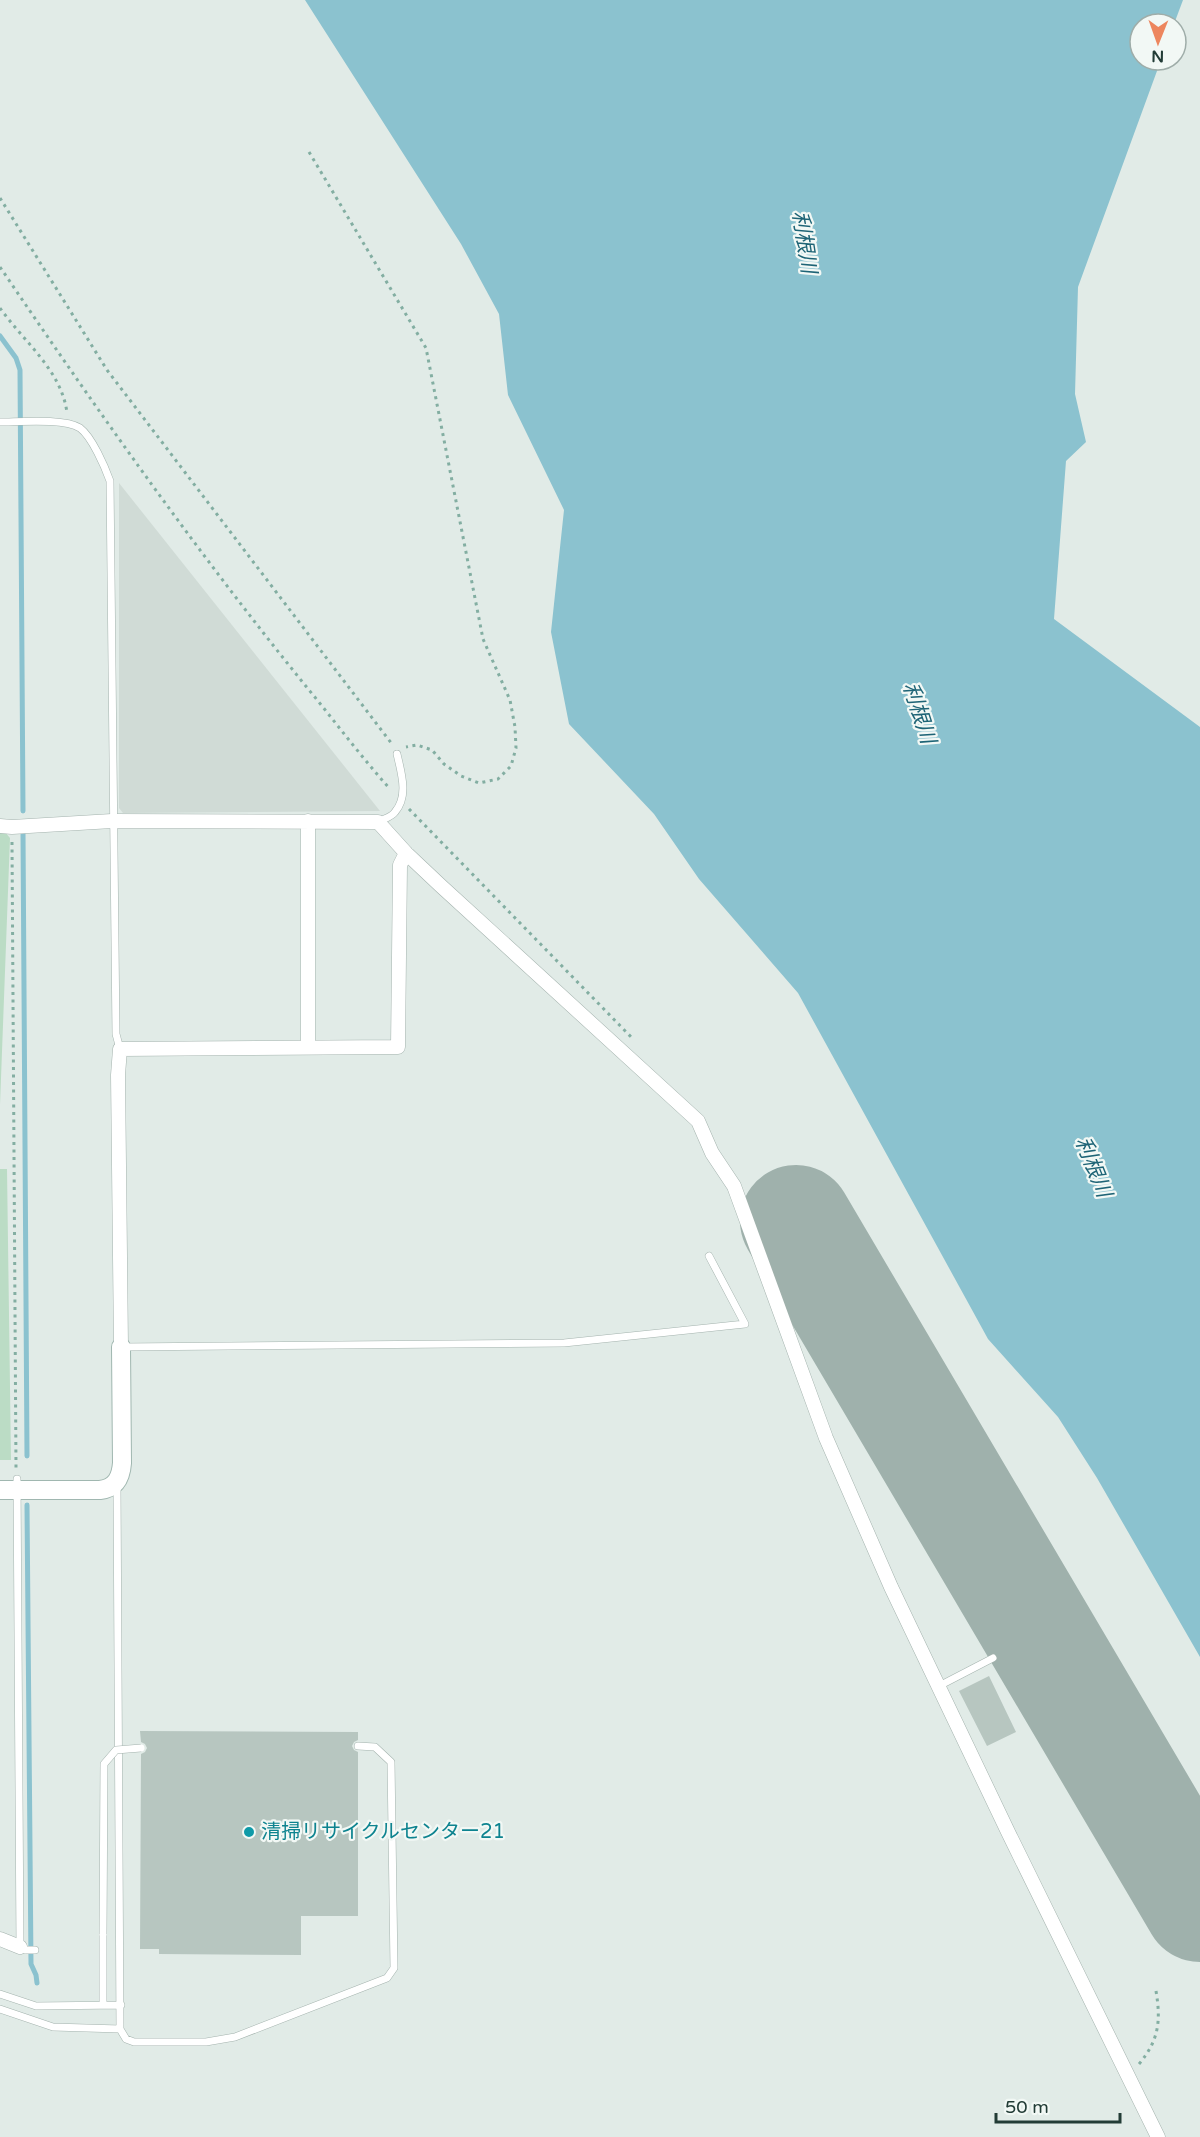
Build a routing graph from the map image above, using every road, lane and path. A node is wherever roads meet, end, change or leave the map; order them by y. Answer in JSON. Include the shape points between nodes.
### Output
{"nodes":[{"id":1,"x":309,"y":153,"type":"dead end"},
{"id":2,"x":0,"y":198,"type":"edge"},
{"id":3,"x":0,"y":267,"type":"edge"},
{"id":4,"x":0,"y":308,"type":"edge"},
{"id":5,"x":0,"y":422,"type":"edge"},
{"id":6,"x":65,"y":424,"type":"junction"},
{"id":7,"x":397,"y":754,"type":"junction"},
{"id":8,"x":386,"y":784,"type":"dead end"},
{"id":9,"x":418,"y":818,"type":"dead end"},
{"id":10,"x":112,"y":821,"type":"junction"},
{"id":11,"x":308,"y":821,"type":"junction"},
{"id":12,"x":378,"y":822,"type":"junction"},
{"id":13,"x":6,"y":827,"type":"edge"},
{"id":14,"x":406,"y":853,"type":"junction"},
{"id":15,"x":634,"y":1040,"type":"dead end"},
{"id":16,"x":308,"y":1047,"type":"junction"},
{"id":17,"x":120,"y":1049,"type":"junction"},
{"id":18,"x":709,"y":1256,"type":"dead end"},
{"id":19,"x":121,"y":1347,"type":"junction"},
{"id":20,"x":117,"y":1481,"type":"junction"},
{"id":21,"x":8,"y":1485,"type":"edge"},
{"id":22,"x":993,"y":1659,"type":"dead end"},
{"id":23,"x":939,"y":1686,"type":"junction"},
{"id":24,"x":358,"y":1746,"type":"dead end"},
{"id":25,"x":141,"y":1748,"type":"dead end"},
{"id":26,"x":0,"y":1939,"type":"edge"},
{"id":27,"x":27,"y":1949,"type":"joint"},
{"id":28,"x":1156,"y":1991,"type":"dead end"},
{"id":29,"x":0,"y":1994,"type":"edge"},
{"id":30,"x":103,"y":2005,"type":"junction"},
{"id":31,"x":121,"y":2005,"type":"junction"},
{"id":32,"x":0,"y":2009,"type":"edge"},
{"id":33,"x":120,"y":2028,"type":"junction"},
{"id":34,"x":1128,"y":2077,"type":"junction"},
{"id":35,"x":1158,"y":2137,"type":"edge"}],
"edges":[{"from":1,"to":7,"type":"path","via":[[426,348],[483,639],[510,700],[515,727],[516,748],[511,766],[498,779],[479,783],[461,776],[432,750],[417,745]]},
{"from":2,"to":7,"type":"path","via":[[107,370]]},
{"from":3,"to":8,"type":"path","via":[[110,427],[266,638]]},
{"from":4,"to":6,"type":"path","via":[[50,370],[65,398]]},
{"from":5,"to":6,"type":"lane"},
{"from":6,"to":10,"type":"lane","via":[[82,430],[89,439],[111,490]]},
{"from":7,"to":12,"type":"lane","via":[[403,788],[401,801],[395,814]]},
{"from":9,"to":15,"type":"path"},
{"from":10,"to":11,"type":"street"},
{"from":10,"to":13,"type":"street"},
{"from":10,"to":17,"type":"lane","via":[[116,1034]]},
{"from":11,"to":12,"type":"street"},
{"from":11,"to":16,"type":"street"},
{"from":12,"to":14,"type":"street"},
{"from":13,"to":21,"type":"path"},
{"from":14,"to":16,"type":"street","via":[[400,865],[398,1047]]},
{"from":14,"to":23,"type":"street","via":[[698,1121],[712,1153],[734,1186],[826,1438]]},
{"from":16,"to":17,"type":"street"},
{"from":17,"to":19,"type":"street"},
{"from":18,"to":19,"type":"lane","via":[[745,1324],[564,1344]]},
{"from":19,"to":20,"type":"street","via":[[122,1463]]},
{"from":20,"to":21,"type":"street","via":[[108,1489]]},
{"from":20,"to":31,"type":"lane"},
{"from":21,"to":27,"type":"lane"},
{"from":22,"to":23,"type":"lane"},
{"from":23,"to":34,"type":"street"},
{"from":24,"to":33,"type":"lane","via":[[375,1746],[391,1761],[394,1968],[387,1978],[235,2037],[206,2042],[134,2042],[126,2039]]},
{"from":25,"to":30,"type":"lane","bridge":true,"via":[[116,1750],[104,1764]]},
{"from":26,"to":27,"type":"street"},
{"from":28,"to":34,"type":"path","via":[[1159,2028],[1148,2053]]},
{"from":29,"to":30,"type":"lane","via":[[36,2006]]},
{"from":30,"to":31,"type":"lane"},
{"from":31,"to":33,"type":"lane"},
{"from":32,"to":33,"type":"lane","via":[[53,2027]]},
{"from":34,"to":35,"type":"street"}]}
